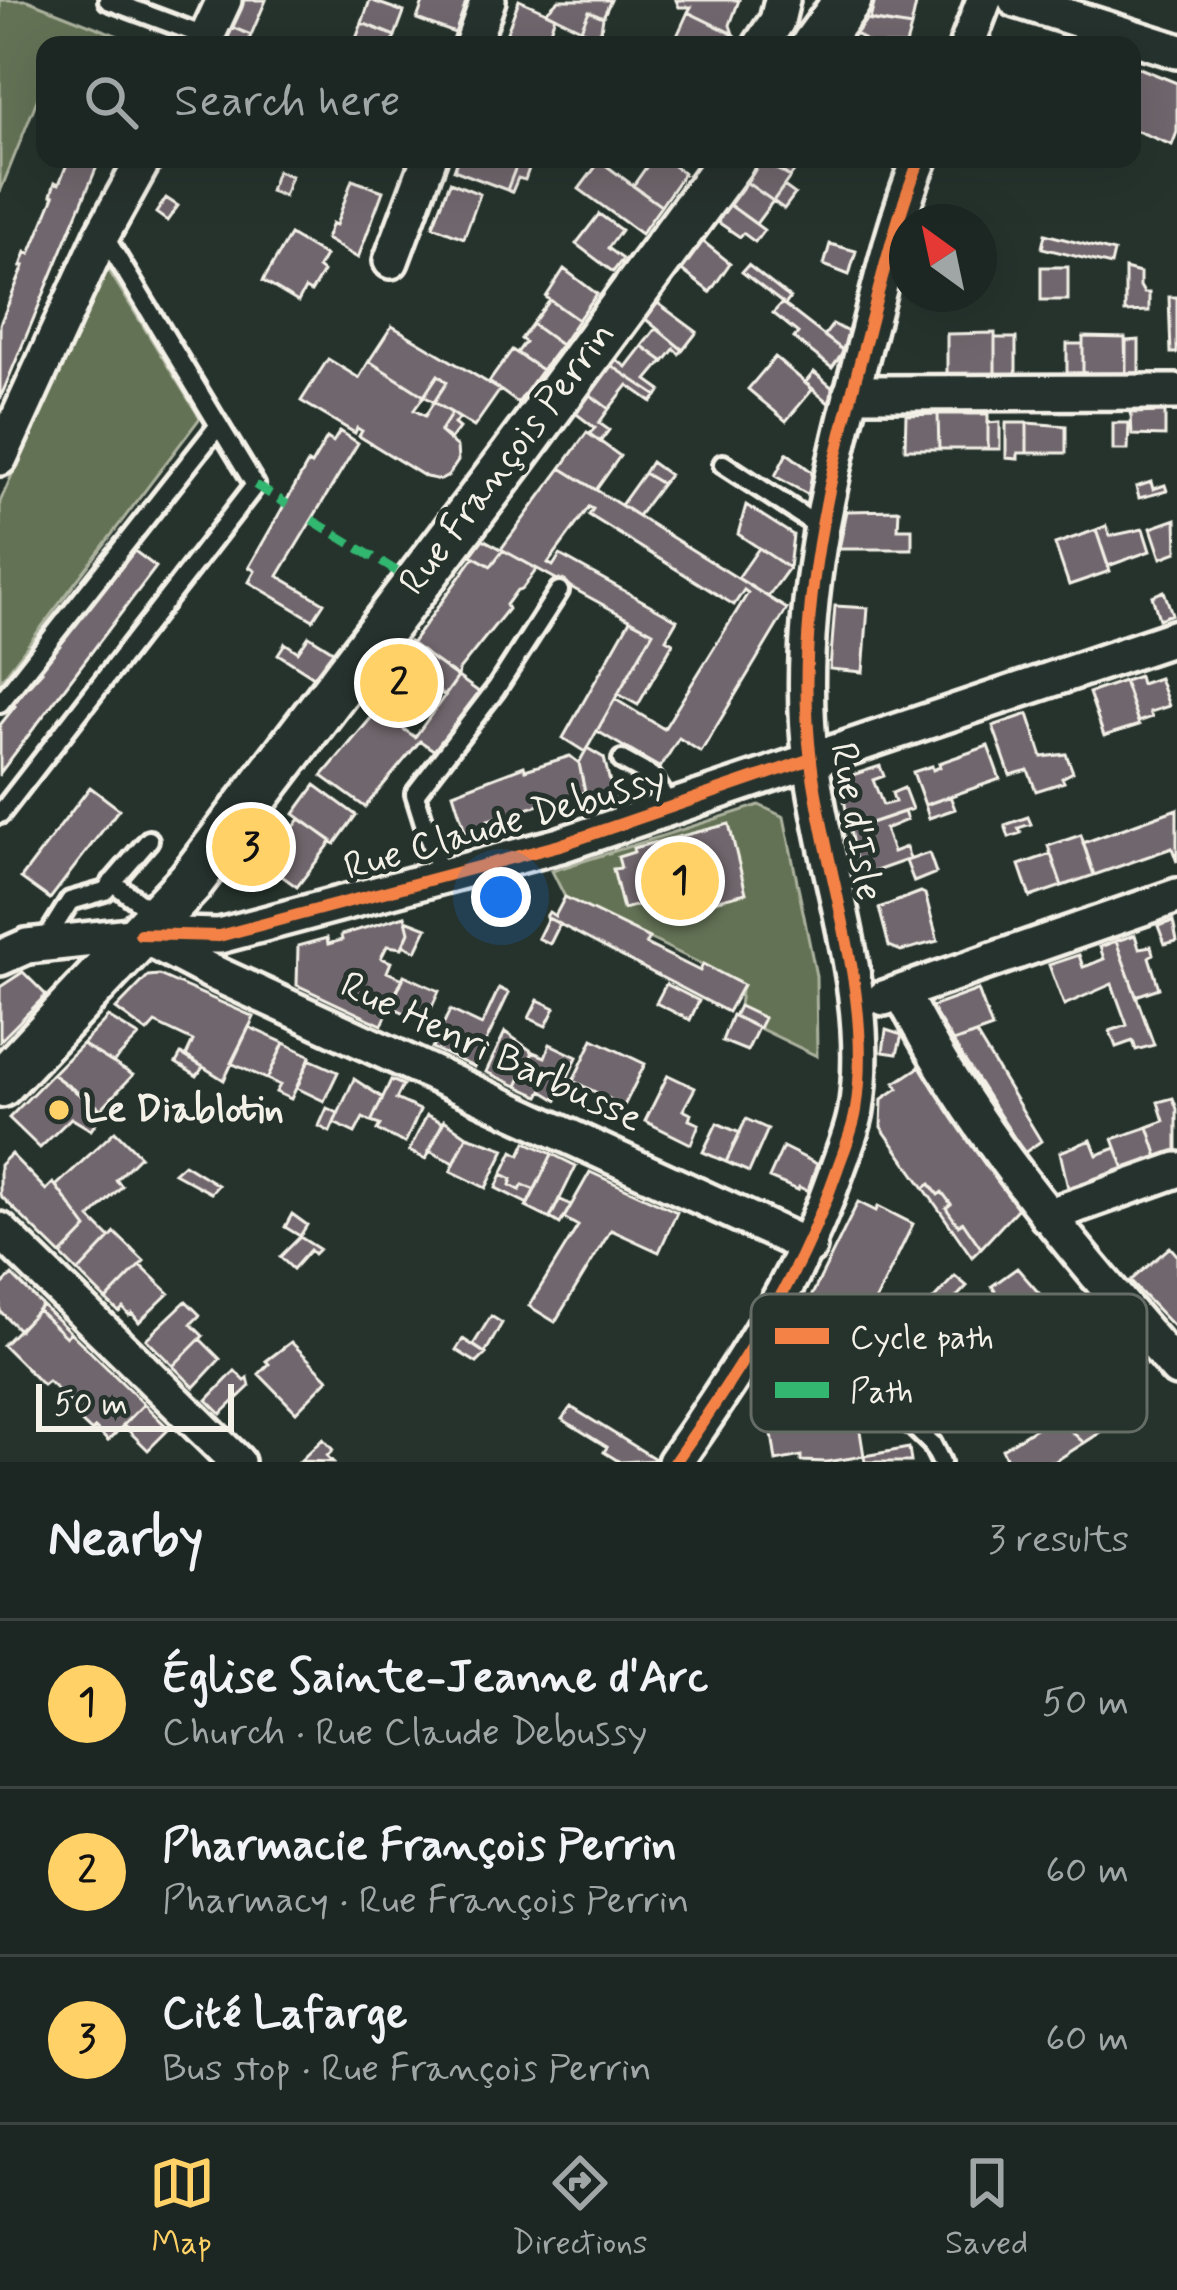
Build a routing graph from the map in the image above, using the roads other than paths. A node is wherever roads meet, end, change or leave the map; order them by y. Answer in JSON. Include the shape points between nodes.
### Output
{"nodes":[{"id":1,"x":108,"y":0,"type":"edge"},
{"id":2,"x":224,"y":0,"type":"edge"},
{"id":3,"x":488,"y":0,"type":"edge"},
{"id":4,"x":782,"y":0,"type":"edge"},
{"id":5,"x":848,"y":0,"type":"edge"},
{"id":6,"x":984,"y":0,"type":"edge"},
{"id":7,"x":1016,"y":0,"type":"edge"},
{"id":8,"x":193,"y":36,"type":"edge"},
{"id":9,"x":207,"y":36,"type":"edge"},
{"id":10,"x":475,"y":36,"type":"edge"},
{"id":11,"x":767,"y":36,"type":"edge"},
{"id":12,"x":822,"y":36,"type":"edge"},
{"id":13,"x":971,"y":36,"type":"edge"},
{"id":14,"x":1130,"y":36,"type":"edge"},
{"id":15,"x":1141,"y":40,"type":"edge"},
{"id":16,"x":1177,"y":51,"type":"edge"},
{"id":17,"x":139,"y":168,"type":"edge"},
{"id":18,"x":426,"y":168,"type":"edge"},
{"id":19,"x":725,"y":168,"type":"edge"},
{"id":20,"x":916,"y":168,"type":"edge"},
{"id":21,"x":103,"y":233,"type":"junction"},
{"id":22,"x":391,"y":261,"type":"dead end"},
{"id":23,"x":1177,"y":392,"type":"edge"},
{"id":24,"x":851,"y":393,"type":"junction"},
{"id":25,"x":219,"y":425,"type":"junction"},
{"id":26,"x":0,"y":458,"type":"edge"},
{"id":27,"x":723,"y":464,"type":"dead end"},
{"id":28,"x":822,"y":528,"type":"junction"},
{"id":29,"x":559,"y":591,"type":"dead end"},
{"id":30,"x":1177,"y":637,"type":"edge"},
{"id":31,"x":0,"y":703,"type":"edge"},
{"id":32,"x":811,"y":759,"type":"junction"},
{"id":33,"x":622,"y":760,"type":"dead end"},
{"id":34,"x":671,"y":808,"type":"junction"},
{"id":35,"x":0,"y":814,"type":"edge"},
{"id":36,"x":149,"y":841,"type":"dead end"},
{"id":37,"x":441,"y":877,"type":"junction"},
{"id":38,"x":112,"y":882,"type":"junction"},
{"id":39,"x":1177,"y":896,"type":"edge"},
{"id":40,"x":149,"y":925,"type":"junction"},
{"id":41,"x":43,"y":944,"type":"junction"},
{"id":42,"x":0,"y":958,"type":"edge"},
{"id":43,"x":902,"y":993,"type":"junction"},
{"id":44,"x":857,"y":1008,"type":"junction"},
{"id":45,"x":0,"y":1084,"type":"edge"},
{"id":46,"x":1177,"y":1170,"type":"edge"},
{"id":47,"x":1047,"y":1216,"type":"junction"},
{"id":48,"x":0,"y":1230,"type":"edge"},
{"id":49,"x":809,"y":1246,"type":"junction"},
{"id":50,"x":785,"y":1294,"type":"edge"},
{"id":51,"x":1113,"y":1294,"type":"edge"},
{"id":52,"x":1147,"y":1334,"type":"edge"},
{"id":53,"x":751,"y":1352,"type":"edge"},
{"id":54,"x":1177,"y":1369,"type":"edge"},
{"id":55,"x":920,"y":1432,"type":"edge"},
{"id":56,"x":237,"y":1462,"type":"edge"},
{"id":57,"x":675,"y":1462,"type":"edge"},
{"id":58,"x":941,"y":1462,"type":"edge"}],
"edges":[{"from":1,"to":8,"type":"lane"},
{"from":2,"to":9,"type":"street"},
{"from":3,"to":10,"type":"street"},
{"from":4,"to":11,"type":"street"},
{"from":5,"to":12,"type":"main road"},
{"from":6,"to":13,"type":"street"},
{"from":7,"to":14,"type":"street"},
{"from":15,"to":16,"type":"street"},
{"from":17,"to":21,"type":"street"},
{"from":18,"to":22,"type":"street"},
{"from":19,"to":40,"type":"main road","name":"Rue François Perrin","via":[[190,883]]},
{"from":20,"to":24,"type":"street","name":"Rue d'Isle"},
{"from":21,"to":25,"type":"lane"},
{"from":21,"to":26,"type":"street"},
{"from":23,"to":24,"type":"street"},
{"from":24,"to":28,"type":"street","name":"Rue d'Isle"},
{"from":25,"to":31,"type":"lane"},
{"from":25,"to":35,"type":"lane","via":[[255,485]]},
{"from":27,"to":28,"type":"lane"},
{"from":28,"to":32,"type":"street","name":"Rue d'Isle","via":[[808,629]]},
{"from":29,"to":37,"type":"lane","via":[[415,794]]},
{"from":30,"to":32,"type":"street","name":"Rue Claude Debussy"},
{"from":32,"to":34,"type":"street","name":"Rue Claude Debussy"},
{"from":32,"to":44,"type":"street","name":"Rue d'Isle"},
{"from":33,"to":34,"type":"lane","via":[[651,776]]},
{"from":34,"to":37,"type":"street","name":"Rue Claude Debussy"},
{"from":36,"to":38,"type":"lane"},
{"from":37,"to":40,"type":"street","name":"Rue Claude Debussy","via":[[219,936]]},
{"from":38,"to":40,"type":"lane"},
{"from":38,"to":41,"type":"lane","via":[[70,901]]},
{"from":39,"to":43,"type":"street"},
{"from":40,"to":41,"type":"street","name":"Rue Claude Debussy"},
{"from":40,"to":45,"type":"main road","name":"Rue François Perrin"},
{"from":40,"to":49,"type":"street","name":"Rue Henri Barbusse","via":[[212,972]]},
{"from":41,"to":42,"type":"street","name":"Rue Claude Debussy"},
{"from":43,"to":44,"type":"street"},
{"from":43,"to":47,"type":"street","via":[[948,1076]]},
{"from":44,"to":49,"type":"street","name":"Rue d'Isle","via":[[862,1064],[855,1116]]},
{"from":46,"to":47,"type":"street"},
{"from":47,"to":51,"type":"street"},
{"from":48,"to":56,"type":"street"},
{"from":49,"to":50,"type":"street","name":"Rue d'Isle"},
{"from":52,"to":54,"type":"street"},
{"from":53,"to":57,"type":"street","name":"Rue d'Isle"},
{"from":55,"to":58,"type":"lane"}]}
